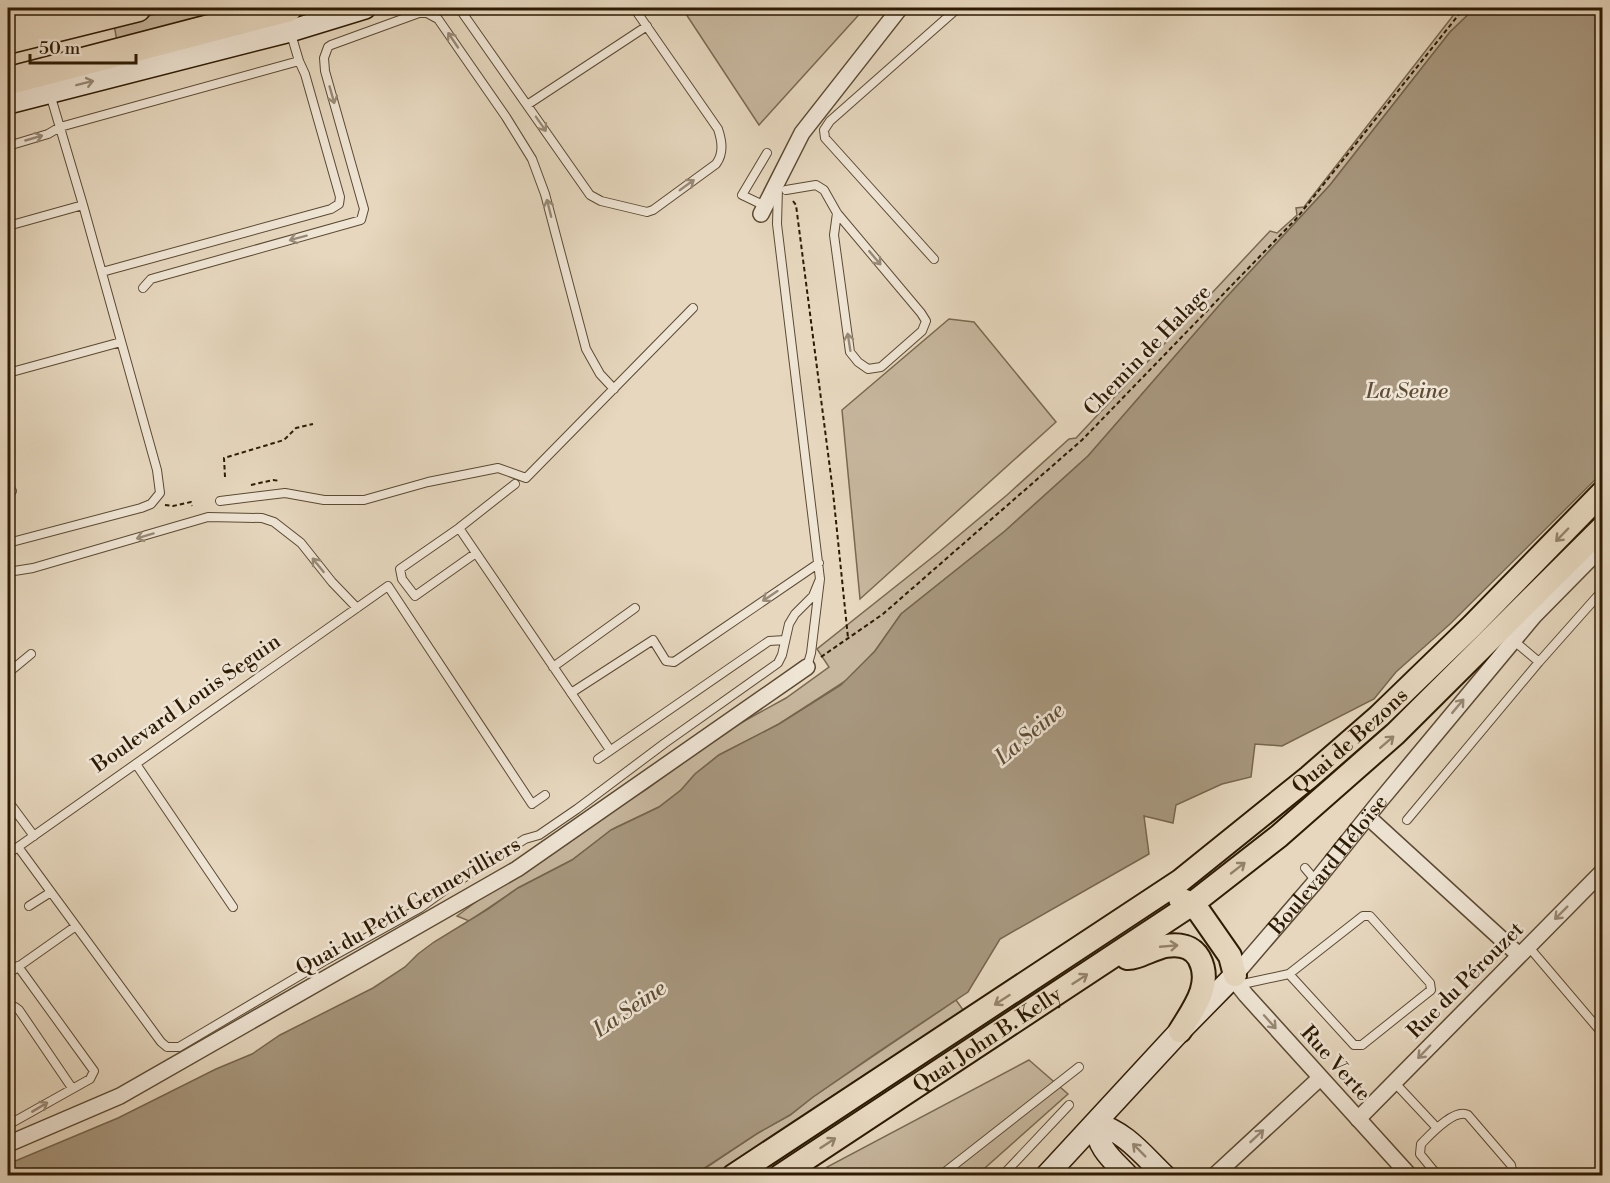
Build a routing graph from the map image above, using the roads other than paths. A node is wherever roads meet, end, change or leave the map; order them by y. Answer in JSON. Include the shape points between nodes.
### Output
{"nodes":[{"id":1,"x":51,"y":8,"type":"edge"},
{"id":2,"x":137,"y":8,"type":"edge"},
{"id":3,"x":365,"y":8,"type":"edge"},
{"id":4,"x":459,"y":8,"type":"edge"},
{"id":5,"x":634,"y":8,"type":"edge"},
{"id":6,"x":900,"y":8,"type":"edge"},
{"id":7,"x":958,"y":8,"type":"edge"},
{"id":8,"x":8,"y":18,"type":"edge"},
{"id":9,"x":289,"y":19,"type":"edge"},
{"id":10,"x":647,"y":26,"type":"junction"},
{"id":11,"x":8,"y":40,"type":"edge"},
{"id":12,"x":298,"y":61,"type":"junction"},
{"id":13,"x":8,"y":81,"type":"edge"},
{"id":14,"x":50,"y":92,"type":"junction"},
{"id":15,"x":8,"y":103,"type":"edge"},
{"id":16,"x":527,"y":105,"type":"junction"},
{"id":17,"x":60,"y":127,"type":"junction"},
{"id":18,"x":8,"y":146,"type":"edge"},
{"id":19,"x":767,"y":153,"type":"dead end"},
{"id":20,"x":782,"y":184,"type":"junction"},
{"id":21,"x":83,"y":205,"type":"junction"},
{"id":22,"x":763,"y":210,"type":"joint"},
{"id":23,"x":837,"y":213,"type":"junction"},
{"id":24,"x":8,"y":226,"type":"edge"},
{"id":25,"x":934,"y":259,"type":"dead end"},
{"id":26,"x":102,"y":272,"type":"junction"},
{"id":27,"x":142,"y":288,"type":"dead end"},
{"id":28,"x":693,"y":308,"type":"dead end"},
{"id":29,"x":122,"y":342,"type":"junction"},
{"id":30,"x":8,"y":372,"type":"edge"},
{"id":31,"x":614,"y":389,"type":"junction"},
{"id":32,"x":515,"y":484,"type":"dead end"},
{"id":33,"x":1602,"y":493,"type":"edge"},
{"id":34,"x":220,"y":501,"type":"dead end"},
{"id":35,"x":459,"y":528,"type":"junction"},
{"id":36,"x":1602,"y":528,"type":"edge"},
{"id":37,"x":8,"y":543,"type":"edge"},
{"id":38,"x":1602,"y":547,"type":"edge"},
{"id":39,"x":476,"y":553,"type":"junction"},
{"id":40,"x":819,"y":563,"type":"junction"},
{"id":41,"x":8,"y":572,"type":"edge"},
{"id":42,"x":820,"y":579,"type":"junction"},
{"id":43,"x":1602,"y":591,"type":"edge"},
{"id":44,"x":357,"y":608,"type":"junction"},
{"id":45,"x":635,"y":608,"type":"dead end"},
{"id":46,"x":785,"y":640,"type":"junction"},
{"id":47,"x":1513,"y":640,"type":"junction"},
{"id":48,"x":31,"y":654,"type":"dead end"},
{"id":49,"x":1539,"y":662,"type":"junction"},
{"id":50,"x":553,"y":667,"type":"junction"},
{"id":51,"x":807,"y":667,"type":"joint"},
{"id":52,"x":8,"y":673,"type":"edge"},
{"id":53,"x":571,"y":693,"type":"junction"},
{"id":54,"x":610,"y":750,"type":"junction"},
{"id":55,"x":598,"y":759,"type":"dead end"},
{"id":56,"x":136,"y":764,"type":"junction"},
{"id":57,"x":545,"y":795,"type":"dead end"},
{"id":58,"x":8,"y":801,"type":"edge"},
{"id":59,"x":1368,"y":817,"type":"junction"},
{"id":60,"x":1407,"y":820,"type":"dead end"},
{"id":61,"x":34,"y":836,"type":"junction"},
{"id":62,"x":18,"y":847,"type":"junction"},
{"id":63,"x":8,"y":854,"type":"edge"},
{"id":64,"x":1305,"y":868,"type":"dead end"},
{"id":65,"x":1194,"y":869,"type":"junction"},
{"id":66,"x":1602,"y":872,"type":"edge"},
{"id":67,"x":1316,"y":881,"type":"junction"},
{"id":68,"x":51,"y":892,"type":"junction"},
{"id":69,"x":1155,"y":898,"type":"junction"},
{"id":70,"x":1192,"y":904,"type":"junction"},
{"id":71,"x":29,"y":906,"type":"dead end"},
{"id":72,"x":233,"y":907,"type":"dead end"},
{"id":73,"x":76,"y":926,"type":"junction"},
{"id":74,"x":1523,"y":950,"type":"junction"},
{"id":75,"x":1068,"y":956,"type":"joint"},
{"id":76,"x":1114,"y":957,"type":"junction"},
{"id":77,"x":18,"y":966,"type":"junction"},
{"id":78,"x":8,"y":974,"type":"edge"},
{"id":79,"x":1289,"y":974,"type":"junction"},
{"id":80,"x":1237,"y":980,"type":"junction"},
{"id":81,"x":8,"y":1009,"type":"edge"},
{"id":82,"x":1180,"y":1031,"type":"junction"},
{"id":83,"x":1602,"y":1033,"type":"edge"},
{"id":84,"x":1079,"y":1067,"type":"dead end"},
{"id":85,"x":1320,"y":1078,"type":"junction"},
{"id":86,"x":1394,"y":1082,"type":"junction"},
{"id":87,"x":72,"y":1088,"type":"junction"},
{"id":88,"x":1069,"y":1105,"type":"dead end"},
{"id":89,"x":1358,"y":1119,"type":"junction"},
{"id":90,"x":1095,"y":1123,"type":"junction"},
{"id":91,"x":8,"y":1125,"type":"edge"},
{"id":92,"x":1437,"y":1128,"type":"junction"},
{"id":93,"x":8,"y":1144,"type":"edge"},
{"id":94,"x":733,"y":1176,"type":"edge"},
{"id":95,"x":780,"y":1176,"type":"edge"},
{"id":96,"x":940,"y":1176,"type":"edge"},
{"id":97,"x":1002,"y":1176,"type":"edge"},
{"id":98,"x":1047,"y":1176,"type":"edge"},
{"id":99,"x":1128,"y":1176,"type":"edge"},
{"id":100,"x":1165,"y":1176,"type":"edge"},
{"id":101,"x":1214,"y":1176,"type":"edge"},
{"id":102,"x":1410,"y":1176,"type":"edge"},
{"id":103,"x":1438,"y":1176,"type":"edge"},
{"id":104,"x":1510,"y":1176,"type":"edge"}],
"edges":[{"from":1,"to":8,"type":"highway"},
{"from":2,"to":11,"type":"highway"},
{"from":3,"to":9,"type":"main road"},
{"from":4,"to":16,"type":"lane"},
{"from":5,"to":10,"type":"lane"},
{"from":6,"to":20,"type":"street","via":[[802,133]]},
{"from":7,"to":25,"type":"lane","via":[[824,130],[825,138]]},
{"from":9,"to":12,"type":"lane"},
{"from":9,"to":13,"type":"highway"},
{"from":14,"to":9,"type":"main road","one_way":true},
{"from":10,"to":16,"type":"lane"},
{"from":16,"to":10,"type":"lane","one_way":true,"via":[[590,195],[601,201],[652,210],[716,164],[722,148],[718,129]]},
{"from":12,"to":17,"type":"lane"},
{"from":12,"to":26,"type":"lane","via":[[334,175],[339,204]]},
{"from":14,"to":15,"type":"main road"},
{"from":14,"to":17,"type":"lane"},
{"from":18,"to":17,"type":"lane","one_way":true},
{"from":17,"to":21,"type":"lane"},
{"from":19,"to":22,"type":"lane","via":[[742,195]]},
{"from":20,"to":22,"type":"street"},
{"from":20,"to":23,"type":"lane","via":[[816,185],[824,190]]},
{"from":20,"to":40,"type":"lane","via":[[777,224]]},
{"from":21,"to":24,"type":"lane"},
{"from":21,"to":26,"type":"lane"},
{"from":23,"to":23,"type":"lane","one_way":true,"via":[[926,321],[922,331],[881,367],[867,369],[850,352],[834,235]]},
{"from":26,"to":29,"type":"lane"},
{"from":31,"to":27,"type":"lane","one_way":true,"via":[[586,349],[532,159],[438,19],[427,13],[331,45],[325,53],[325,70],[364,209],[361,220],[151,279]]},
{"from":28,"to":31,"type":"lane"},
{"from":29,"to":30,"type":"lane"},
{"from":29,"to":37,"type":"lane","via":[[160,493],[151,504]]},
{"from":31,"to":34,"type":"lane","via":[[526,478],[498,468],[364,500],[324,500],[285,493]]},
{"from":32,"to":35,"type":"lane"},
{"from":33,"to":65,"type":"main road","name":"Quai de Bezons","one_way":true,"via":[[1379,716]]},
{"from":35,"to":39,"type":"lane"},
{"from":35,"to":39,"type":"lane","via":[[400,569],[402,579],[415,596]]},
{"from":70,"to":36,"type":"main road","name":"Quai de Bezons","one_way":true,"via":[[1279,836],[1395,734]]},
{"from":38,"to":47,"type":"street","name":"Boulevard Héloïse"},
{"from":39,"to":50,"type":"lane"},
{"from":40,"to":42,"type":"lane"},
{"from":40,"to":53,"type":"lane","one_way":true,"via":[[674,662],[666,661],[653,640]]},
{"from":44,"to":41,"type":"lane","one_way":true,"via":[[301,543],[274,522],[262,518],[208,517],[74,557]]},
{"from":42,"to":46,"type":"lane","via":[[813,596],[795,614]]},
{"from":42,"to":51,"type":"lane"},
{"from":43,"to":49,"type":"lane"},
{"from":44,"to":56,"type":"lane","name":"Boulevard Louis Seguin"},
{"from":44,"to":57,"type":"lane","name":"Boulevard Louis Seguin","via":[[388,586],[532,804]]},
{"from":45,"to":50,"type":"lane"},
{"from":46,"to":54,"type":"lane","via":[[769,641]]},
{"from":46,"to":73,"type":"lane","via":[[778,663],[538,835],[525,839],[420,908],[178,1047],[162,1042]]},
{"from":47,"to":49,"type":"lane"},
{"from":59,"to":47,"type":"street","name":"Boulevard Héloïse","one_way":true},
{"from":48,"to":52,"type":"lane"},
{"from":49,"to":60,"type":"lane"},
{"from":50,"to":53,"type":"lane"},
{"from":51,"to":93,"type":"street","name":"Quai du Petit Gennevilliers","via":[[517,869],[120,1096]]},
{"from":53,"to":54,"type":"lane"},
{"from":54,"to":55,"type":"lane"},
{"from":56,"to":61,"type":"lane","name":"Boulevard Louis Seguin"},
{"from":56,"to":72,"type":"lane"},
{"from":58,"to":61,"type":"lane"},
{"from":59,"to":67,"type":"street","name":"Boulevard Héloïse"},
{"from":59,"to":74,"type":"street"},
{"from":61,"to":62,"type":"lane","name":"Boulevard Louis Seguin"},
{"from":62,"to":63,"type":"lane","name":"Boulevard Louis Seguin"},
{"from":62,"to":68,"type":"lane"},
{"from":64,"to":67,"type":"lane"},
{"from":65,"to":69,"type":"main road","name":"Quai de Bezons"},
{"from":65,"to":70,"type":"main road"},
{"from":66,"to":74,"type":"street","name":"Rue du Pérouzet","one_way":true},
{"from":67,"to":80,"type":"street","name":"Boulevard Héloïse"},
{"from":68,"to":71,"type":"lane"},
{"from":68,"to":73,"type":"lane"},
{"from":69,"to":70,"type":"main road","via":[[1172,897]]},
{"from":69,"to":75,"type":"main road","name":"Quai de Bezons"},
{"from":70,"to":76,"type":"main road","name":"Quai John B. Kelly"},
{"from":70,"to":80,"type":"main road","via":[[1230,956]]},
{"from":73,"to":77,"type":"lane"},
{"from":74,"to":83,"type":"lane"},
{"from":74,"to":86,"type":"street","name":"Rue du Pérouzet","one_way":true},
{"from":75,"to":94,"type":"main road","name":"Quai John B. Kelly","one_way":true},
{"from":76,"to":82,"type":"main road","one_way":true,"via":[[1133,959],[1152,949],[1174,945],[1185,946],[1197,955],[1204,969],[1204,981],[1199,999]]},
{"from":95,"to":76,"type":"main road","name":"Quai John B. Kelly","one_way":true},
{"from":77,"to":78,"type":"lane"},
{"from":77,"to":87,"type":"lane","via":[[94,1071],[90,1079]]},
{"from":79,"to":79,"type":"lane","via":[[1354,1045],[1362,1045],[1431,990],[1430,983],[1370,916],[1363,916]]},
{"from":79,"to":80,"type":"lane"},
{"from":80,"to":82,"type":"main road","name":"Boulevard Héloïse"},
{"from":80,"to":85,"type":"street","name":"Rue Verte","one_way":true},
{"from":81,"to":87,"type":"lane","via":[[20,1010]]},
{"from":82,"to":90,"type":"main road","name":"Boulevard Héloïse"},
{"from":84,"to":96,"type":"lane"},
{"from":85,"to":89,"type":"street","name":"Rue Verte"},
{"from":101,"to":85,"type":"street","one_way":true},
{"from":86,"to":89,"type":"street","name":"Rue du Pérouzet"},
{"from":86,"to":92,"type":"lane"},
{"from":91,"to":87,"type":"lane","one_way":true},
{"from":88,"to":97,"type":"lane"},
{"from":89,"to":102,"type":"street","name":"Rue Verte"},
{"from":90,"to":98,"type":"main road","name":"Boulevard Héloïse"},
{"from":90,"to":99,"type":"main road","via":[[1104,1150]]},
{"from":100,"to":90,"type":"main road","one_way":true,"via":[[1124,1135]]},
{"from":92,"to":103,"type":"lane","via":[[1419,1149]]},
{"from":92,"to":104,"type":"lane","via":[[1459,1113],[1468,1114],[1511,1165]]}]}
